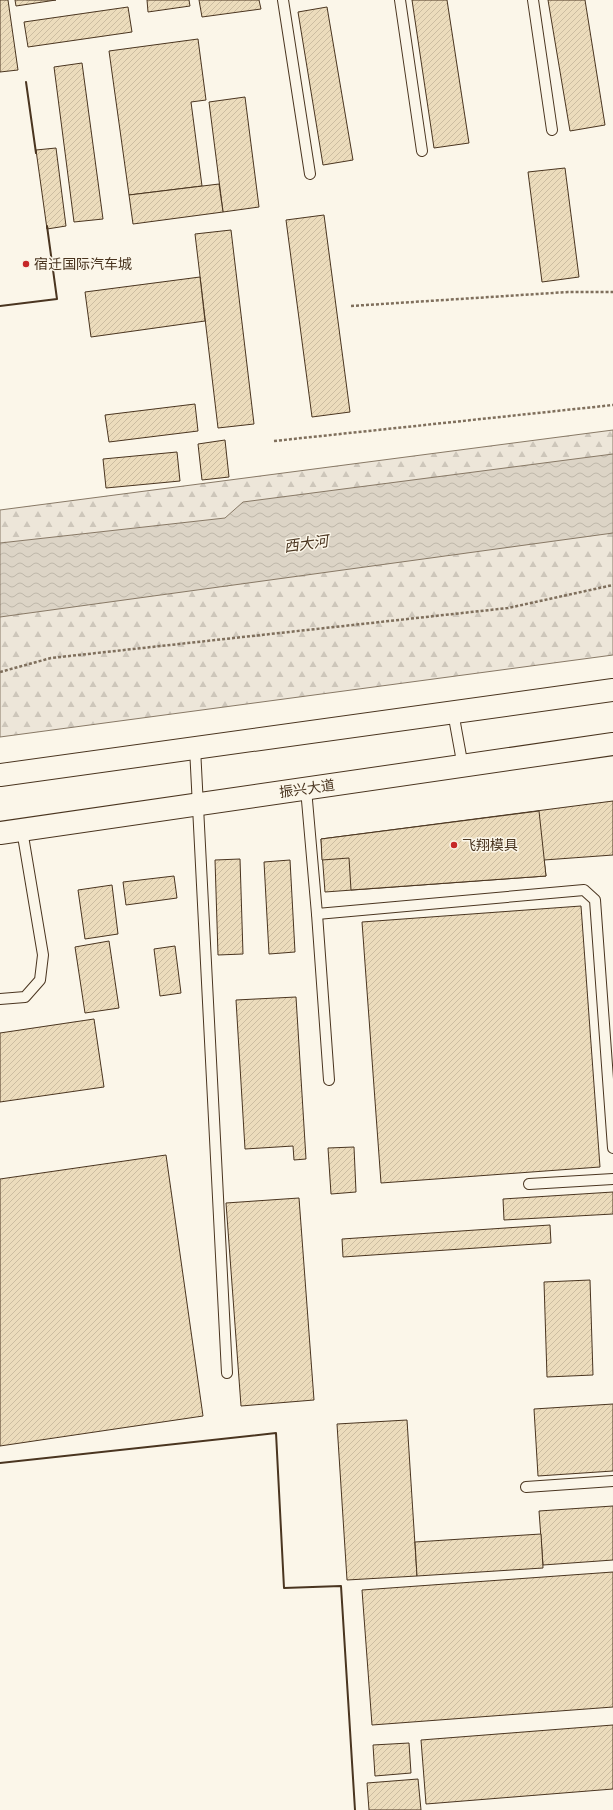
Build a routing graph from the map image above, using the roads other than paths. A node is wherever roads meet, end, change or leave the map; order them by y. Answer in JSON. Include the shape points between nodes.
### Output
{"nodes":[{"id":1,"x":283,"y":0,"type":"edge"},
{"id":2,"x":400,"y":0,"type":"edge"},
{"id":3,"x":533,"y":0,"type":"edge"},
{"id":4,"x":552,"y":130,"type":"dead end"},
{"id":5,"x":422,"y":151,"type":"dead end"},
{"id":6,"x":310,"y":174,"type":"dead end"},
{"id":7,"x":613,"y":690,"type":"edge"},
{"id":8,"x":453,"y":712,"type":"junction"},
{"id":9,"x":613,"y":744,"type":"edge"},
{"id":10,"x":195,"y":748,"type":"junction"},
{"id":11,"x":463,"y":767,"type":"junction"},
{"id":12,"x":0,"y":775,"type":"edge"},
{"id":13,"x":306,"y":789,"type":"junction"},
{"id":14,"x":198,"y":804,"type":"junction"},
{"id":15,"x":22,"y":830,"type":"junction"},
{"id":16,"x":0,"y":834,"type":"edge"},
{"id":17,"x":317,"y":914,"type":"junction"},
{"id":18,"x":0,"y":999,"type":"edge"},
{"id":19,"x":329,"y":1080,"type":"dead end"},
{"id":20,"x":613,"y":1148,"type":"edge"},
{"id":21,"x":613,"y":1179,"type":"edge"},
{"id":22,"x":529,"y":1184,"type":"dead end"},
{"id":23,"x":227,"y":1373,"type":"dead end"},
{"id":24,"x":613,"y":1482,"type":"edge"},
{"id":25,"x":526,"y":1487,"type":"dead end"}],
"edges":[{"from":1,"to":6,"type":"lane"},
{"from":2,"to":5,"type":"lane"},
{"from":3,"to":4,"type":"lane"},
{"from":7,"to":8,"type":"main road"},
{"from":8,"to":10,"type":"main road"},
{"from":8,"to":11,"type":"lane"},
{"from":9,"to":11,"type":"main road","name":"振兴大道"},
{"from":10,"to":12,"type":"main road"},
{"from":10,"to":14,"type":"lane"},
{"from":11,"to":13,"type":"main road","name":"振兴大道"},
{"from":13,"to":14,"type":"main road","name":"振兴大道"},
{"from":13,"to":17,"type":"lane"},
{"from":14,"to":15,"type":"main road","name":"振兴大道"},
{"from":14,"to":23,"type":"lane"},
{"from":15,"to":16,"type":"main road","name":"振兴大道"},
{"from":15,"to":18,"type":"lane","via":[[43,955],[40,980],[25,996]]},
{"from":17,"to":19,"type":"lane"},
{"from":17,"to":20,"type":"lane","via":[[584,890],[595,900]]},
{"from":21,"to":22,"type":"lane"},
{"from":24,"to":25,"type":"lane"}]}
